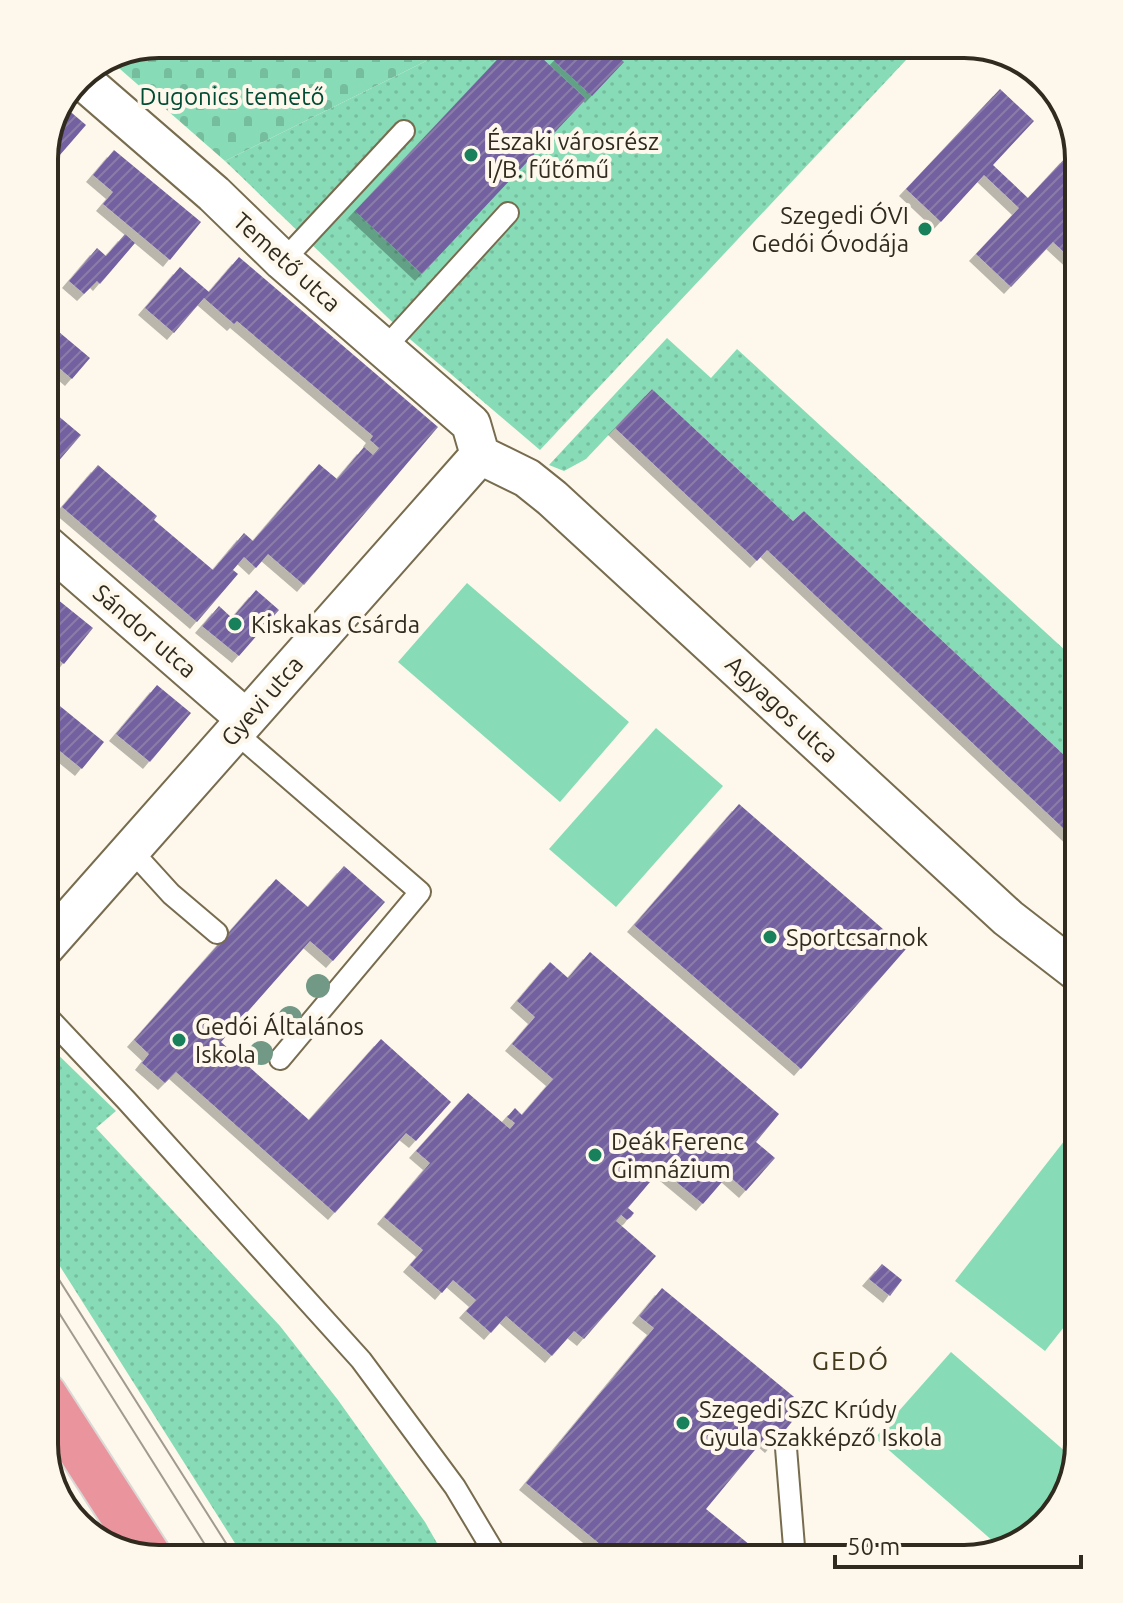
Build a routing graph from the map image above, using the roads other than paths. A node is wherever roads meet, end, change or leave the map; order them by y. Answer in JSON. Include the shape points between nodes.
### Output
{"nodes":[{"id":1,"x":89,"y":86,"type":"edge"},
{"id":2,"x":404,"y":131,"type":"dead end"},
{"id":3,"x":508,"y":213,"type":"dead end"},
{"id":4,"x":283,"y":261,"type":"junction"},
{"id":5,"x":384,"y":349,"type":"junction"},
{"id":6,"x":480,"y":455,"type":"junction"},
{"id":7,"x":58,"y":556,"type":"edge"},
{"id":8,"x":241,"y":725,"type":"junction"},
{"id":9,"x":131,"y":850,"type":"junction"},
{"id":10,"x":58,"y":925,"type":"edge"},
{"id":11,"x":217,"y":933,"type":"dead end"},
{"id":12,"x":1065,"y":962,"type":"edge"},
{"id":13,"x":58,"y":1028,"type":"edge"},
{"id":14,"x":280,"y":1059,"type":"dead end"},
{"id":15,"x":58,"y":1416,"type":"edge"},
{"id":16,"x":786,"y":1448,"type":"dead end"},
{"id":17,"x":140,"y":1543,"type":"edge"},
{"id":18,"x":490,"y":1545,"type":"edge"},
{"id":19,"x":794,"y":1545,"type":"edge"}],
"edges":[{"from":1,"to":4,"type":"street","name":"Temető utca"},
{"from":2,"to":4,"type":"lane"},
{"from":3,"to":5,"type":"lane"},
{"from":4,"to":5,"type":"street","name":"Temető utca"},
{"from":5,"to":6,"type":"street","name":"Temető utca","via":[[471,424]]},
{"from":6,"to":8,"type":"street","name":"Gyevi utca"},
{"from":6,"to":12,"type":"street","name":"Agyagos utca","via":[[527,478],[552,498],[1008,918]]},
{"from":7,"to":8,"type":"street","name":"Sándor utca"},
{"from":8,"to":9,"type":"street","name":"Gyevi utca"},
{"from":8,"to":14,"type":"lane","via":[[420,892]]},
{"from":9,"to":10,"type":"street","name":"Gyevi utca"},
{"from":9,"to":11,"type":"lane"},
{"from":13,"to":18,"type":"lane","via":[[361,1360],[455,1487]]},
{"from":15,"to":17,"type":"main road"},
{"from":16,"to":19,"type":"lane"}]}
